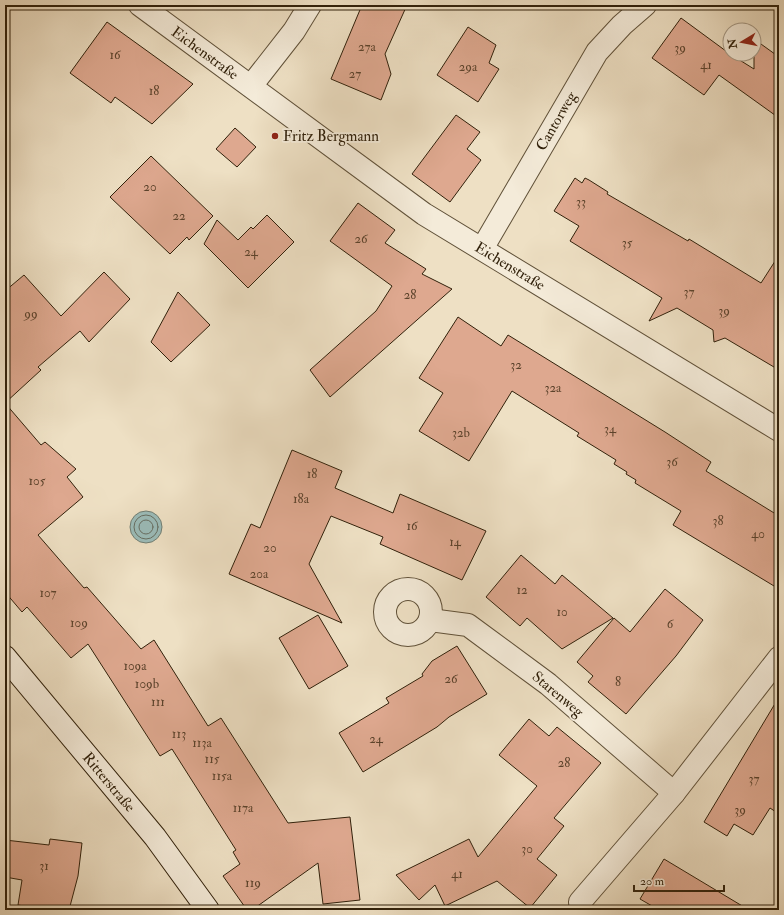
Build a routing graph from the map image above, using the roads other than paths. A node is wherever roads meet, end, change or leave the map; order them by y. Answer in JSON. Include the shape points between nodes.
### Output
{"nodes":[{"id":1,"x":140,"y":5,"type":"edge"},
{"id":2,"x":310,"y":5,"type":"edge"},
{"id":3,"x":645,"y":5,"type":"edge"},
{"id":4,"x":250,"y":86,"type":"junction"},
{"id":5,"x":482,"y":249,"type":"junction"},
{"id":6,"x":779,"y":430,"type":"edge"},
{"id":7,"x":430,"y":620,"type":"dead end"},
{"id":8,"x":5,"y":657,"type":"edge"},
{"id":9,"x":779,"y":658,"type":"edge"},
{"id":10,"x":674,"y":793,"type":"junction"},
{"id":11,"x":208,"y":910,"type":"edge"},
{"id":12,"x":580,"y":910,"type":"edge"}],
"edges":[{"from":1,"to":4,"type":"street","name":"Eichenstraße"},
{"from":2,"to":4,"type":"street","name":"Eichenstraße","via":[[294,31]]},
{"from":3,"to":5,"type":"street","name":"Cantorweg","via":[[597,52]]},
{"from":4,"to":5,"type":"street","name":"Eichenstraße","via":[[424,214]]},
{"from":5,"to":6,"type":"street","name":"Eichenstraße"},
{"from":7,"to":10,"type":"street","name":"Starenweg","via":[[468,625],[548,684]]},
{"from":8,"to":11,"type":"street","name":"Ritterstraße","via":[[155,837]]},
{"from":9,"to":10,"type":"street"},
{"from":10,"to":12,"type":"street","via":[[580,902]]}]}
